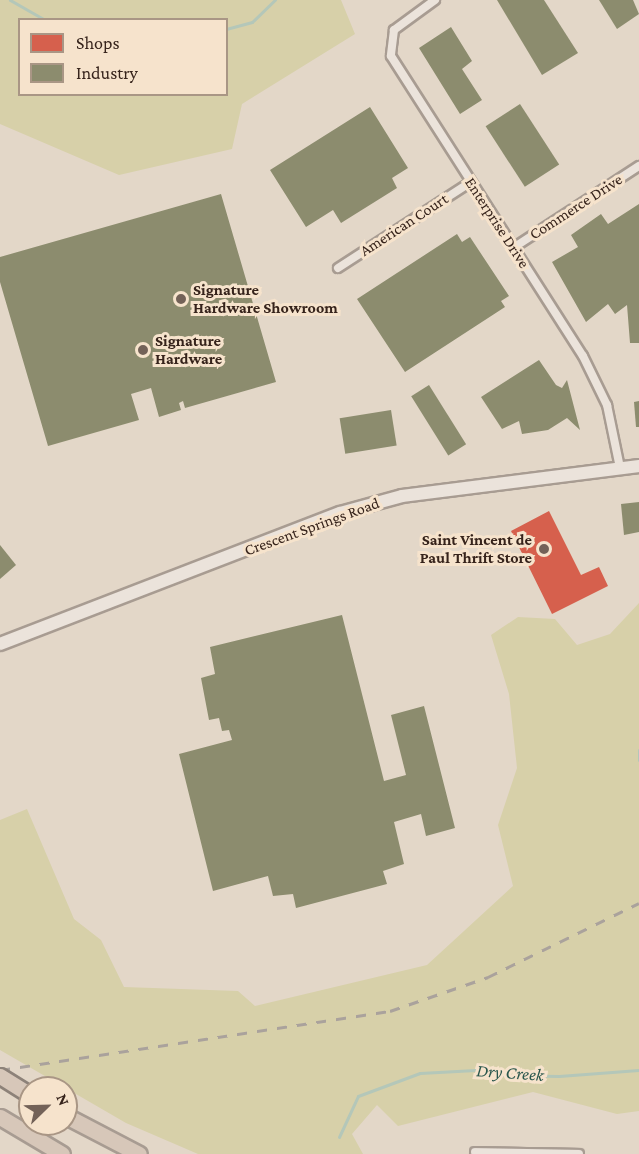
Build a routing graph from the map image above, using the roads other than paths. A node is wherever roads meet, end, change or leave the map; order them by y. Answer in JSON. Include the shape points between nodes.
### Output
{"nodes":[{"id":1,"x":435,"y":0,"type":"edge"},
{"id":2,"x":639,"y":166,"type":"edge"},
{"id":3,"x":471,"y":182,"type":"junction"},
{"id":4,"x":513,"y":248,"type":"junction"},
{"id":5,"x":338,"y":268,"type":"dead end"},
{"id":6,"x":639,"y":466,"type":"edge"},
{"id":7,"x":620,"y":468,"type":"junction"},
{"id":8,"x":0,"y":644,"type":"edge"},
{"id":9,"x":0,"y":1076,"type":"edge"},
{"id":10,"x":18,"y":1087,"type":"edge"},
{"id":11,"x":3,"y":1119,"type":"edge"},
{"id":12,"x":78,"y":1122,"type":"edge"},
{"id":13,"x":475,"y":1152,"type":"dead end"},
{"id":14,"x":62,"y":1154,"type":"edge"},
{"id":15,"x":139,"y":1154,"type":"edge"},
{"id":16,"x":579,"y":1154,"type":"edge"}],
"edges":[{"from":1,"to":3,"type":"street","name":"Enterprise Drive","via":[[399,25],[389,38],[389,51]]},
{"from":2,"to":4,"type":"street","name":"Commerce Drive"},
{"from":3,"to":4,"type":"street","name":"Enterprise Drive"},
{"from":3,"to":5,"type":"street","name":"American Court"},
{"from":4,"to":7,"type":"street","name":"Enterprise Drive","via":[[598,383]]},
{"from":6,"to":7,"type":"main road","name":"Crescent Springs Road"},
{"from":7,"to":8,"type":"main road","name":"Crescent Springs Road","via":[[402,496],[340,513]]},
{"from":9,"to":10,"type":"highway","bridge":true},
{"from":11,"to":14,"type":"highway"},
{"from":12,"to":15,"type":"highway"},
{"from":13,"to":16,"type":"street"}]}
